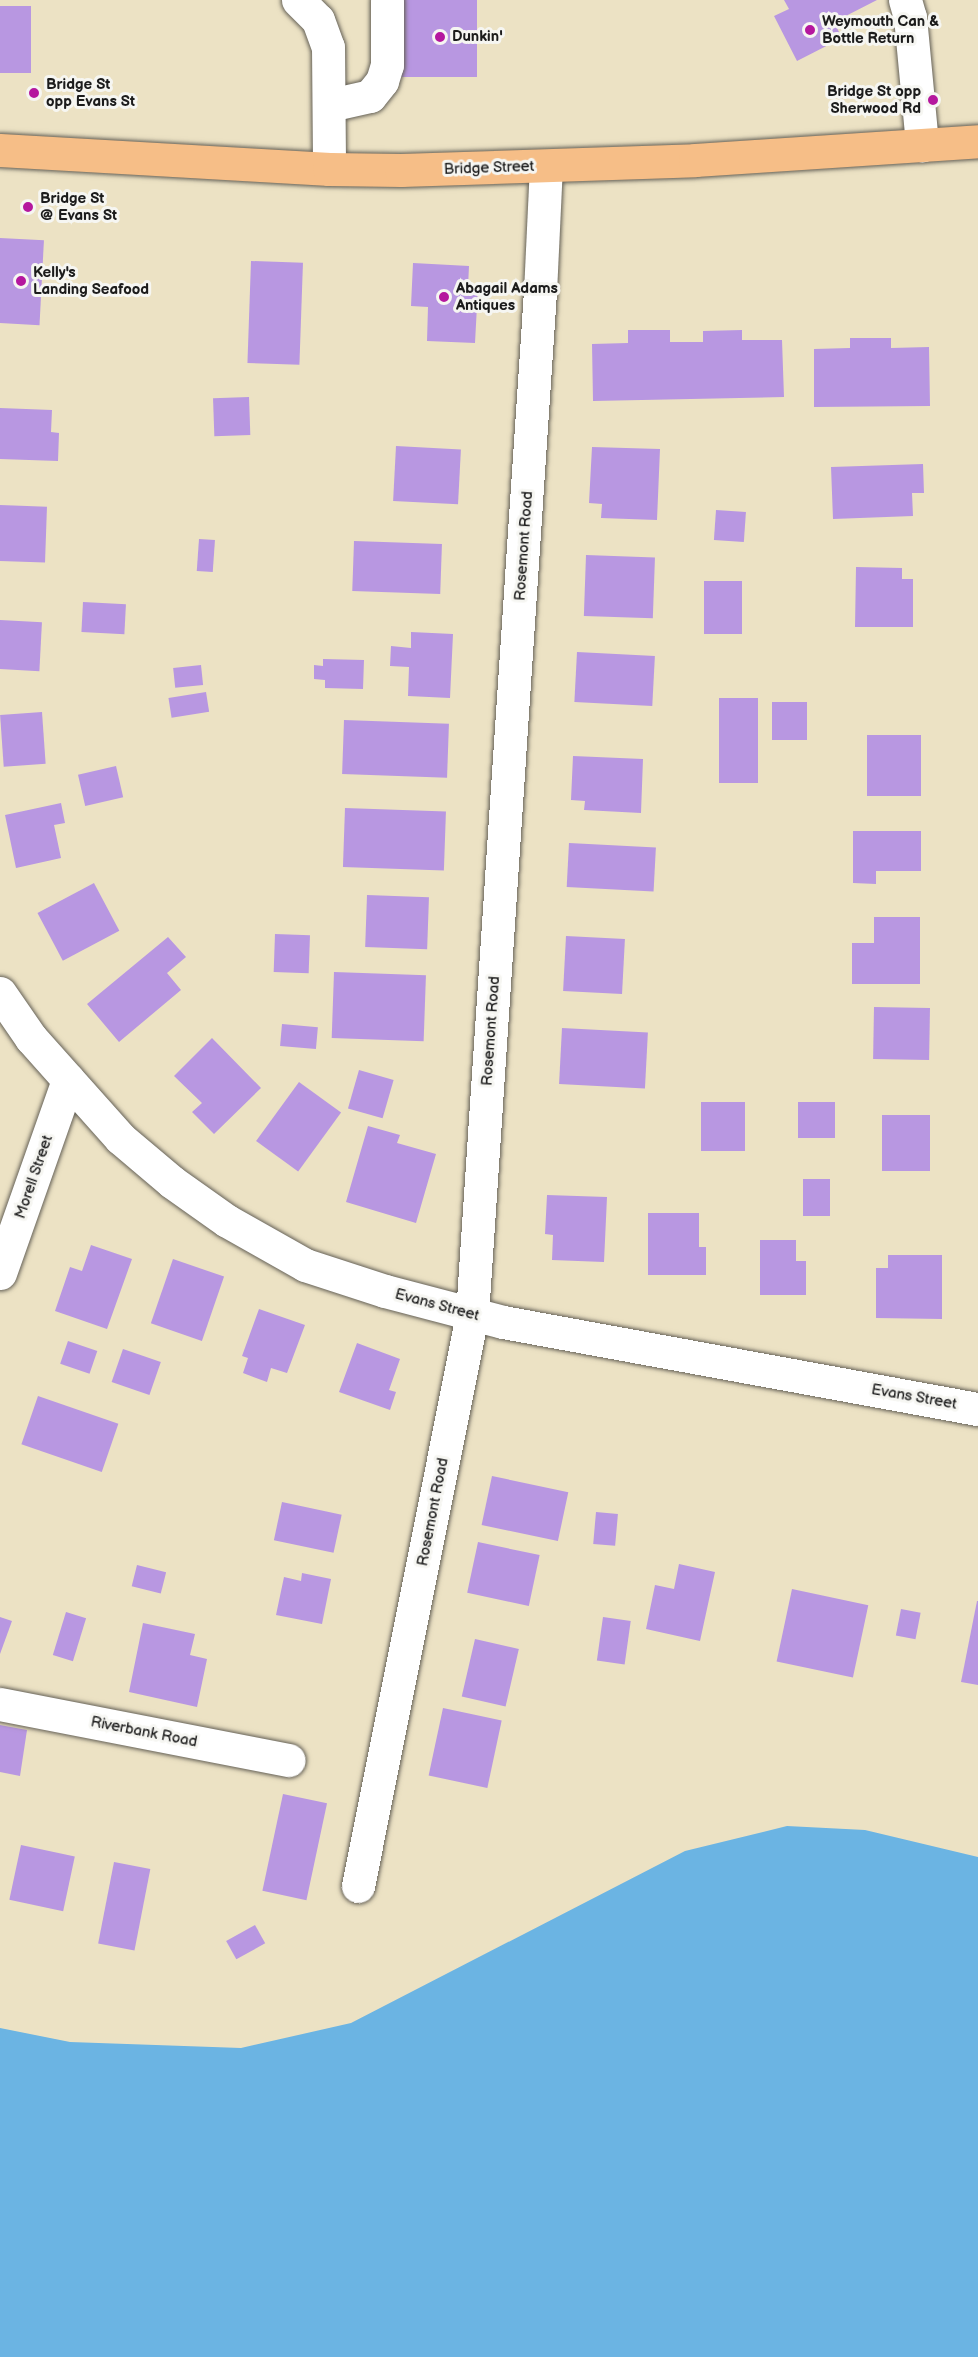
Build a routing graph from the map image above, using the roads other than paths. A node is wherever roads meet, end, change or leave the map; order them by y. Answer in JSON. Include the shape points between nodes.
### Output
{"nodes":[{"id":1,"x":387,"y":0,"type":"edge"},
{"id":2,"x":905,"y":0,"type":"edge"},
{"id":3,"x":314,"y":7,"type":"edge"},
{"id":4,"x":330,"y":105,"type":"junction"},
{"id":5,"x":978,"y":141,"type":"edge"},
{"id":6,"x":922,"y":145,"type":"junction"},
{"id":7,"x":0,"y":150,"type":"edge"},
{"id":8,"x":546,"y":166,"type":"junction"},
{"id":9,"x":328,"y":169,"type":"junction"},
{"id":10,"x":0,"y":993,"type":"edge"},
{"id":11,"x":68,"y":1080,"type":"junction"},
{"id":12,"x":0,"y":1273,"type":"edge"},
{"id":13,"x":472,"y":1316,"type":"junction"},
{"id":14,"x":978,"y":1409,"type":"edge"},
{"id":15,"x":0,"y":1704,"type":"edge"},
{"id":16,"x":289,"y":1760,"type":"dead end"},
{"id":17,"x":358,"y":1886,"type":"dead end"}],
"edges":[{"from":1,"to":4,"type":"street","via":[[387,64],[382,81],[370,96]]},
{"from":2,"to":6,"type":"street"},
{"from":3,"to":4,"type":"street","via":[[328,46]]},
{"from":4,"to":9,"type":"street"},
{"from":5,"to":6,"type":"main road","name":"Bridge Street"},
{"from":6,"to":8,"type":"main road","name":"Bridge Street"},
{"from":7,"to":9,"type":"main road","name":"Bridge Street"},
{"from":8,"to":9,"type":"main road","name":"Bridge Street"},
{"from":8,"to":13,"type":"street","name":"Rosemont Road"},
{"from":10,"to":11,"type":"street","name":"Evans Street","via":[[31,1038]]},
{"from":11,"to":12,"type":"street","name":"Morell Street"},
{"from":11,"to":13,"type":"street","name":"Evans Street","via":[[120,1138],[227,1221],[305,1265]]},
{"from":13,"to":14,"type":"street","name":"Evans Street"},
{"from":13,"to":17,"type":"street","name":"Rosemont Road"},
{"from":15,"to":16,"type":"street","name":"Riverbank Road"}]}
